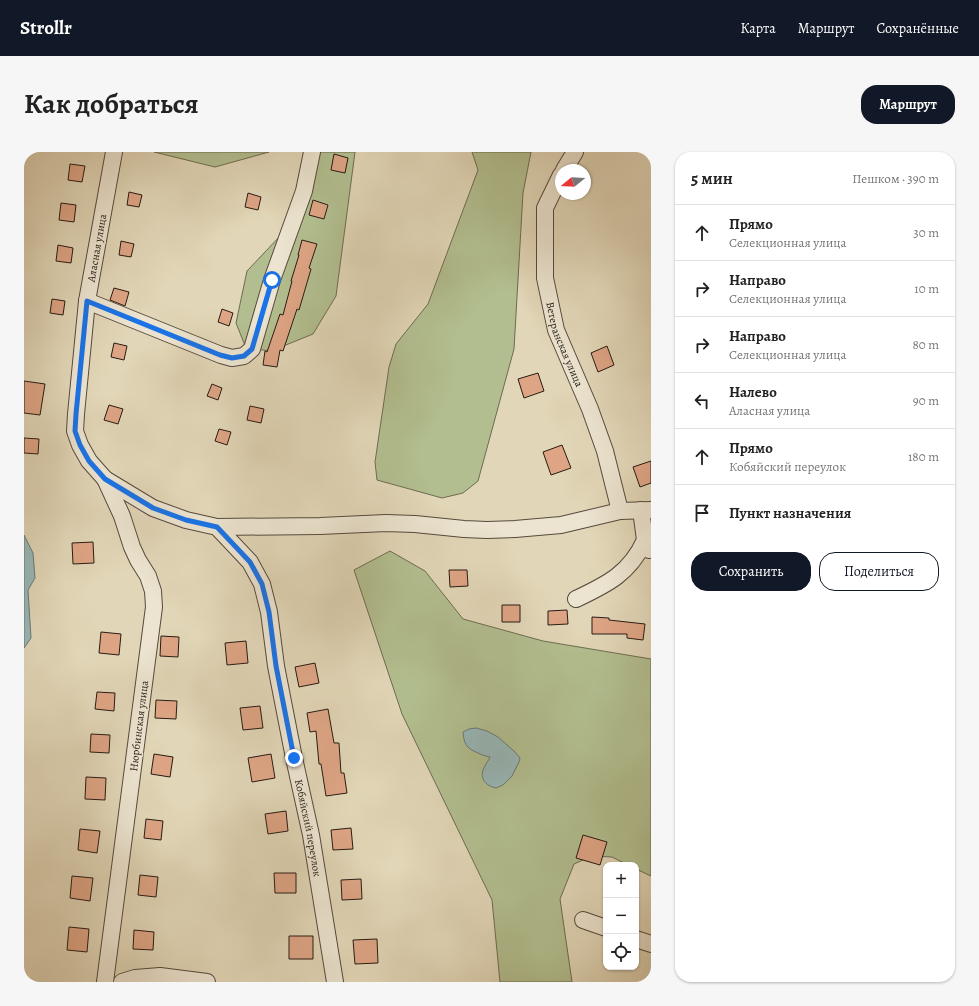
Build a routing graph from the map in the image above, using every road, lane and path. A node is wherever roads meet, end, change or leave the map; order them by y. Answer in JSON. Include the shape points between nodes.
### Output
{"nodes":[{"id":1,"x":114,"y":152,"type":"edge"},
{"id":2,"x":312,"y":152,"type":"edge"},
{"id":3,"x":575,"y":152,"type":"edge"},
{"id":4,"x":568,"y":164,"type":"edge"},
{"id":5,"x":555,"y":187,"type":"edge"},
{"id":6,"x":87,"y":301,"type":"junction"},
{"id":7,"x":105,"y":479,"type":"junction"},
{"id":8,"x":646,"y":510,"type":"edge"},
{"id":9,"x":620,"y":512,"type":"junction"},
{"id":10,"x":217,"y":527,"type":"junction"},
{"id":11,"x":648,"y":546,"type":"edge"},
{"id":12,"x":576,"y":599,"type":"dead end"},
{"id":13,"x":583,"y":920,"type":"dead end"},
{"id":14,"x":603,"y":927,"type":"edge"},
{"id":15,"x":639,"y":940,"type":"edge"},
{"id":16,"x":651,"y":944,"type":"edge"},
{"id":17,"x":105,"y":982,"type":"edge"},
{"id":18,"x":122,"y":982,"type":"edge"},
{"id":19,"x":207,"y":982,"type":"edge"},
{"id":20,"x":336,"y":982,"type":"edge"}],
"edges":[{"from":1,"to":6,"type":"street","name":"Аласная улица"},
{"from":2,"to":6,"type":"street","via":[[304,191],[272,280],[252,349],[244,356],[232,358],[220,355]]},
{"from":3,"to":4,"type":"street"},
{"from":5,"to":9,"type":"street","name":"Ветеранская улица","via":[[545,208],[545,278],[556,330],[605,451]]},
{"from":6,"to":7,"type":"street","name":"Аласная улица","via":[[75,431],[89,461]]},
{"from":7,"to":10,"type":"street","via":[[153,508],[186,520]]},
{"from":7,"to":17,"type":"street","name":"Нюрбинская улица","via":[[122,516],[132,547],[148,576],[153,591],[154,607]]},
{"from":8,"to":9,"type":"street"},
{"from":8,"to":11,"type":"street"},
{"from":9,"to":10,"type":"street","via":[[561,525],[515,529],[487,530],[386,523]]},
{"from":10,"to":20,"type":"street","name":"Кобяйский переулок","via":[[250,562],[262,584],[311,835]]},
{"from":11,"to":12,"type":"street","via":[[640,550],[632,563],[620,574]]},
{"from":13,"to":14,"type":"street"},
{"from":15,"to":16,"type":"street"},
{"from":18,"to":19,"type":"street","via":[[160,976]]}]}
